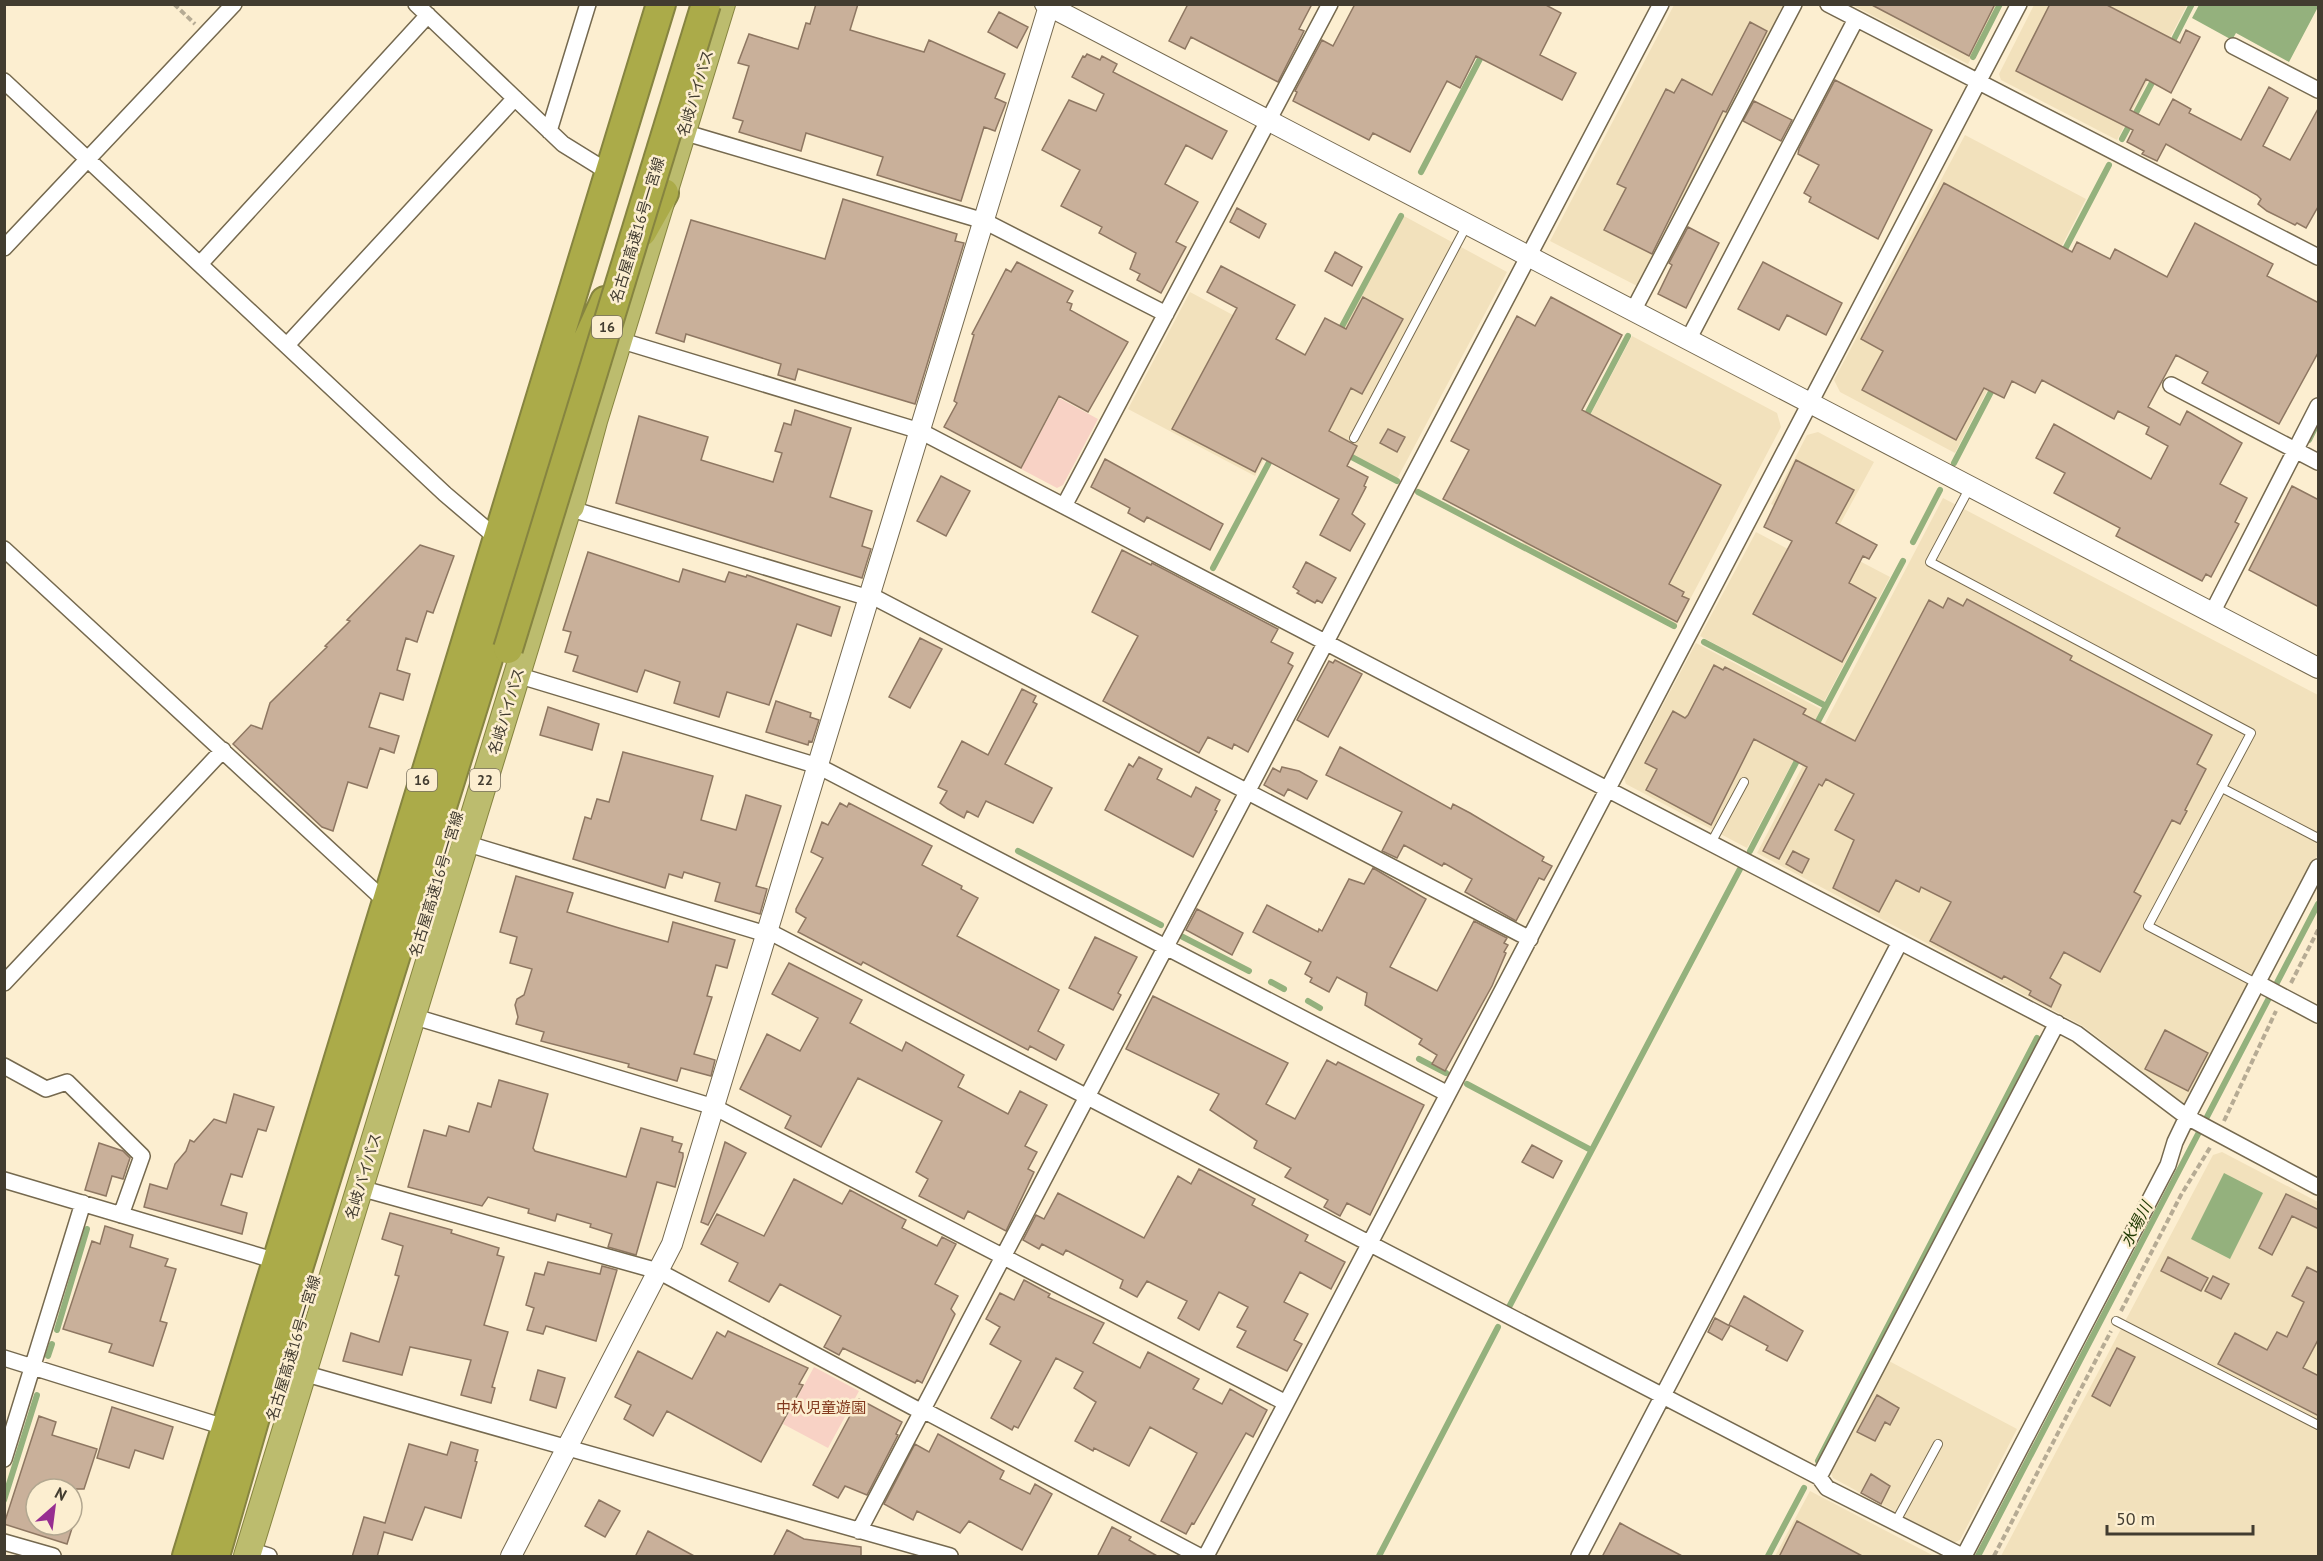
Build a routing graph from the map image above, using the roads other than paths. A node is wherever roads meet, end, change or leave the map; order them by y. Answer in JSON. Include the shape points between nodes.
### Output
{"nodes":[{"id":1,"x":234,"y":4,"type":"edge"},
{"id":2,"x":588,"y":4,"type":"edge"},
{"id":3,"x":655,"y":4,"type":"edge"},
{"id":4,"x":661,"y":4,"type":"edge"},
{"id":5,"x":706,"y":4,"type":"edge"},
{"id":6,"x":722,"y":4,"type":"edge"},
{"id":7,"x":1330,"y":4,"type":"edge"},
{"id":8,"x":1661,"y":4,"type":"edge"},
{"id":9,"x":1794,"y":4,"type":"edge"},
{"id":10,"x":2019,"y":4,"type":"edge"},
{"id":11,"x":1047,"y":5,"type":"edge"},
{"id":12,"x":1830,"y":5,"type":"edge"},
{"id":13,"x":422,"y":10,"type":"edge"},
{"id":14,"x":1856,"y":19,"type":"junction"},
{"id":15,"x":2233,"y":46,"type":"dead end"},
{"id":16,"x":4,"y":81,"type":"edge"},
{"id":17,"x":1978,"y":82,"type":"junction"},
{"id":18,"x":2319,"y":90,"type":"edge"},
{"id":19,"x":515,"y":98,"type":"junction"},
{"id":20,"x":1269,"y":121,"type":"junction"},
{"id":21,"x":549,"y":131,"type":"junction"},
{"id":22,"x":683,"y":132,"type":"junction"},
{"id":23,"x":90,"y":159,"type":"junction"},
{"id":24,"x":605,"y":170,"type":"junction"},
{"id":25,"x":664,"y":193,"type":"junction"},
{"id":26,"x":984,"y":221,"type":"junction"},
{"id":27,"x":1467,"y":224,"type":"junction"},
{"id":28,"x":4,"y":248,"type":"edge"},
{"id":29,"x":1529,"y":257,"type":"junction"},
{"id":30,"x":2319,"y":257,"type":"edge"},
{"id":31,"x":200,"y":264,"type":"junction"},
{"id":32,"x":1633,"y":311,"type":"junction"},
{"id":33,"x":1166,"y":314,"type":"junction"},
{"id":34,"x":619,"y":340,"type":"junction"},
{"id":35,"x":1688,"y":340,"type":"junction"},
{"id":36,"x":286,"y":345,"type":"junction"},
{"id":37,"x":2171,"y":385,"type":"dead end"},
{"id":38,"x":1811,"y":404,"type":"junction"},
{"id":39,"x":2319,"y":406,"type":"edge"},
{"id":40,"x":920,"y":431,"type":"junction"},
{"id":41,"x":1354,"y":438,"type":"dead end"},
{"id":42,"x":2296,"y":450,"type":"junction"},
{"id":43,"x":2319,"y":462,"type":"edge"},
{"id":44,"x":1970,"y":487,"type":"junction"},
{"id":45,"x":1064,"y":506,"type":"junction"},
{"id":46,"x":568,"y":508,"type":"junction"},
{"id":47,"x":492,"y":534,"type":"junction"},
{"id":48,"x":4,"y":549,"type":"edge"},
{"id":49,"x":869,"y":597,"type":"junction"},
{"id":50,"x":2212,"y":613,"type":"junction"},
{"id":51,"x":1326,"y":643,"type":"junction"},
{"id":52,"x":2319,"y":668,"type":"edge"},
{"id":53,"x":517,"y":675,"type":"junction"},
{"id":54,"x":223,"y":750,"type":"junction"},
{"id":55,"x":818,"y":766,"type":"junction"},
{"id":56,"x":1744,"y":782,"type":"dead end"},
{"id":57,"x":2222,"y":788,"type":"junction"},
{"id":58,"x":1608,"y":790,"type":"junction"},
{"id":59,"x":1248,"y":792,"type":"junction"},
{"id":60,"x":2319,"y":838,"type":"edge"},
{"id":61,"x":465,"y":843,"type":"junction"},
{"id":62,"x":1711,"y":843,"type":"junction"},
{"id":63,"x":2319,"y":867,"type":"edge"},
{"id":64,"x":383,"y":899,"type":"junction"},
{"id":65,"x":767,"y":932,"type":"junction"},
{"id":66,"x":1530,"y":939,"type":"junction"},
{"id":67,"x":1900,"y":942,"type":"junction"},
{"id":68,"x":1166,"y":947,"type":"junction"},
{"id":69,"x":4,"y":983,"type":"edge"},
{"id":70,"x":2261,"y":985,"type":"junction"},
{"id":71,"x":2319,"y":1015,"type":"edge"},
{"id":72,"x":412,"y":1016,"type":"junction"},
{"id":73,"x":2057,"y":1023,"type":"junction"},
{"id":74,"x":4,"y":1066,"type":"edge"},
{"id":75,"x":1448,"y":1094,"type":"junction"},
{"id":76,"x":1088,"y":1097,"type":"junction"},
{"id":77,"x":714,"y":1107,"type":"junction"},
{"id":78,"x":2190,"y":1119,"type":"junction"},
{"id":79,"x":4,"y":1180,"type":"edge"},
{"id":80,"x":2319,"y":1187,"type":"edge"},
{"id":81,"x":360,"y":1188,"type":"junction"},
{"id":82,"x":83,"y":1203,"type":"junction"},
{"id":83,"x":121,"y":1215,"type":"junction"},
{"id":84,"x":1370,"y":1244,"type":"junction"},
{"id":85,"x":1004,"y":1257,"type":"junction"},
{"id":86,"x":273,"y":1260,"type":"junction"},
{"id":87,"x":658,"y":1271,"type":"junction"},
{"id":88,"x":2116,"y":1321,"type":"road end"},
{"id":89,"x":4,"y":1358,"type":"edge"},
{"id":90,"x":33,"y":1367,"type":"junction"},
{"id":91,"x":303,"y":1373,"type":"junction"},
{"id":92,"x":1661,"y":1395,"type":"junction"},
{"id":93,"x":1286,"y":1403,"type":"junction"},
{"id":94,"x":923,"y":1411,"type":"junction"},
{"id":95,"x":2319,"y":1425,"type":"edge"},
{"id":96,"x":221,"y":1426,"type":"junction"},
{"id":97,"x":1938,"y":1444,"type":"dead end"},
{"id":98,"x":566,"y":1448,"type":"junction"},
{"id":99,"x":4,"y":1459,"type":"edge"},
{"id":100,"x":1819,"y":1477,"type":"junction"},
{"id":101,"x":1895,"y":1523,"type":"junction"},
{"id":102,"x":860,"y":1530,"type":"junction"},
{"id":103,"x":4,"y":1542,"type":"edge"},
{"id":104,"x":902,"y":1550,"type":"edge"},
{"id":105,"x":248,"y":1555,"type":"edge"},
{"id":106,"x":1961,"y":1556,"type":"edge"},
{"id":107,"x":53,"y":1557,"type":"edge"},
{"id":108,"x":184,"y":1557,"type":"edge"},
{"id":109,"x":215,"y":1557,"type":"edge"},
{"id":110,"x":511,"y":1557,"type":"edge"},
{"id":111,"x":950,"y":1557,"type":"edge"},
{"id":112,"x":1199,"y":1557,"type":"edge"},
{"id":113,"x":1206,"y":1557,"type":"edge"},
{"id":114,"x":1579,"y":1557,"type":"edge"}],
"edges":[{"from":1,"to":23,"type":"street"},
{"from":2,"to":21,"type":"street"},
{"from":3,"to":24,"type":"highway"},
{"from":4,"to":108,"type":"highway","number":"16"},
{"from":5,"to":105,"type":"highway","name":"名古屋高速16号一宮線","number":"16","bridge":true},
{"from":6,"to":22,"type":"highway","name":"名岐バイパス","number":"22"},
{"from":7,"to":20,"type":"street"},
{"from":8,"to":29,"type":"street"},
{"from":9,"to":32,"type":"street"},
{"from":10,"to":17,"type":"street"},
{"from":11,"to":20,"type":"street"},
{"from":11,"to":26,"type":"street"},
{"from":12,"to":14,"type":"street"},
{"from":13,"to":19,"type":"street"},
{"from":13,"to":31,"type":"street"},
{"from":14,"to":17,"type":"street"},
{"from":14,"to":35,"type":"street"},
{"from":15,"to":18,"type":"street"},
{"from":16,"to":23,"type":"street"},
{"from":17,"to":30,"type":"street"},
{"from":17,"to":38,"type":"street"},
{"from":19,"to":21,"type":"street"},
{"from":19,"to":36,"type":"street"},
{"from":20,"to":27,"type":"street"},
{"from":20,"to":33,"type":"street"},
{"from":21,"to":24,"type":"street"},
{"from":22,"to":25,"type":"highway","name":"名岐バイパス","number":"22"},
{"from":22,"to":26,"type":"street"},
{"from":23,"to":28,"type":"street"},
{"from":23,"to":31,"type":"street"},
{"from":24,"to":47,"type":"highway"},
{"from":25,"to":34,"type":"highway","name":"名岐バイパス","number":"22"},
{"from":25,"to":109,"type":"highway","via":[[586,341],[261,1391]]},
{"from":26,"to":33,"type":"street"},
{"from":26,"to":40,"type":"street"},
{"from":27,"to":29,"type":"street"},
{"from":27,"to":41,"type":"lane"},
{"from":29,"to":32,"type":"street"},
{"from":29,"to":51,"type":"street"},
{"from":31,"to":36,"type":"street"},
{"from":32,"to":35,"type":"street"},
{"from":33,"to":45,"type":"street"},
{"from":34,"to":40,"type":"street"},
{"from":34,"to":46,"type":"highway","name":"名岐バイパス","number":"22"},
{"from":35,"to":38,"type":"street"},
{"from":36,"to":47,"type":"street"},
{"from":37,"to":42,"type":"street"},
{"from":38,"to":44,"type":"street"},
{"from":38,"to":58,"type":"street"},
{"from":39,"to":42,"type":"street"},
{"from":40,"to":45,"type":"street"},
{"from":40,"to":49,"type":"street"},
{"from":42,"to":43,"type":"street"},
{"from":42,"to":50,"type":"street"},
{"from":44,"to":50,"type":"street"},
{"from":44,"to":57,"type":"lane","via":[[1930,562],[2251,733]]},
{"from":45,"to":51,"type":"street"},
{"from":46,"to":49,"type":"street"},
{"from":46,"to":53,"type":"highway","name":"名岐バイパス","number":"22"},
{"from":47,"to":64,"type":"highway"},
{"from":48,"to":54,"type":"street"},
{"from":49,"to":55,"type":"street"},
{"from":49,"to":59,"type":"street"},
{"from":50,"to":52,"type":"street"},
{"from":51,"to":58,"type":"street"},
{"from":51,"to":59,"type":"street"},
{"from":53,"to":55,"type":"street"},
{"from":53,"to":61,"type":"highway","name":"名岐バイパス","number":"22"},
{"from":54,"to":64,"type":"street"},
{"from":54,"to":69,"type":"street"},
{"from":55,"to":65,"type":"street"},
{"from":55,"to":68,"type":"street"},
{"from":56,"to":62,"type":"lane"},
{"from":57,"to":60,"type":"lane"},
{"from":57,"to":70,"type":"lane","via":[[2148,926]]},
{"from":58,"to":62,"type":"street"},
{"from":58,"to":66,"type":"street"},
{"from":59,"to":66,"type":"street"},
{"from":59,"to":68,"type":"street"},
{"from":61,"to":65,"type":"street"},
{"from":61,"to":72,"type":"highway","name":"名岐バイパス","number":"22"},
{"from":62,"to":67,"type":"street"},
{"from":63,"to":70,"type":"street"},
{"from":64,"to":86,"type":"highway"},
{"from":65,"to":76,"type":"street"},
{"from":65,"to":77,"type":"street"},
{"from":66,"to":75,"type":"street"},
{"from":67,"to":73,"type":"street"},
{"from":67,"to":92,"type":"street"},
{"from":68,"to":75,"type":"street"},
{"from":68,"to":76,"type":"street"},
{"from":70,"to":71,"type":"street"},
{"from":70,"to":78,"type":"street"},
{"from":72,"to":77,"type":"street"},
{"from":72,"to":81,"type":"highway","name":"名岐バイパス","number":"22"},
{"from":73,"to":78,"type":"street"},
{"from":73,"to":100,"type":"street"},
{"from":74,"to":83,"type":"street","via":[[46,1089],[66,1082],[142,1156]]},
{"from":75,"to":84,"type":"street"},
{"from":76,"to":84,"type":"street"},
{"from":76,"to":85,"type":"street"},
{"from":77,"to":85,"type":"street"},
{"from":77,"to":87,"type":"street","via":[[672,1244]]},
{"from":78,"to":80,"type":"street"},
{"from":78,"to":106,"type":"street"},
{"from":79,"to":82,"type":"street"},
{"from":81,"to":87,"type":"street"},
{"from":81,"to":91,"type":"highway","name":"名岐バイパス","number":"22"},
{"from":82,"to":83,"type":"street"},
{"from":82,"to":90,"type":"street"},
{"from":83,"to":86,"type":"street"},
{"from":84,"to":92,"type":"street"},
{"from":84,"to":93,"type":"street"},
{"from":85,"to":93,"type":"street"},
{"from":85,"to":94,"type":"street"},
{"from":86,"to":96,"type":"highway"},
{"from":87,"to":94,"type":"street"},
{"from":87,"to":98,"type":"street"},
{"from":88,"to":95,"type":"lane"},
{"from":89,"to":90,"type":"street"},
{"from":90,"to":96,"type":"street"},
{"from":90,"to":99,"type":"street"},
{"from":91,"to":98,"type":"street"},
{"from":91,"to":105,"type":"highway","name":"名岐バイパス","number":"22"},
{"from":92,"to":100,"type":"street"},
{"from":92,"to":114,"type":"street"},
{"from":93,"to":113,"type":"street"},
{"from":94,"to":102,"type":"street"},
{"from":94,"to":112,"type":"street"},
{"from":96,"to":108,"type":"highway"},
{"from":97,"to":101,"type":"lane"},
{"from":98,"to":102,"type":"street"},
{"from":98,"to":110,"type":"street"},
{"from":100,"to":101,"type":"street","via":[[1827,1488]]},
{"from":101,"to":106,"type":"street"},
{"from":102,"to":104,"type":"street"},
{"from":103,"to":107,"type":"street"},
{"from":104,"to":111,"type":"street"}]}
